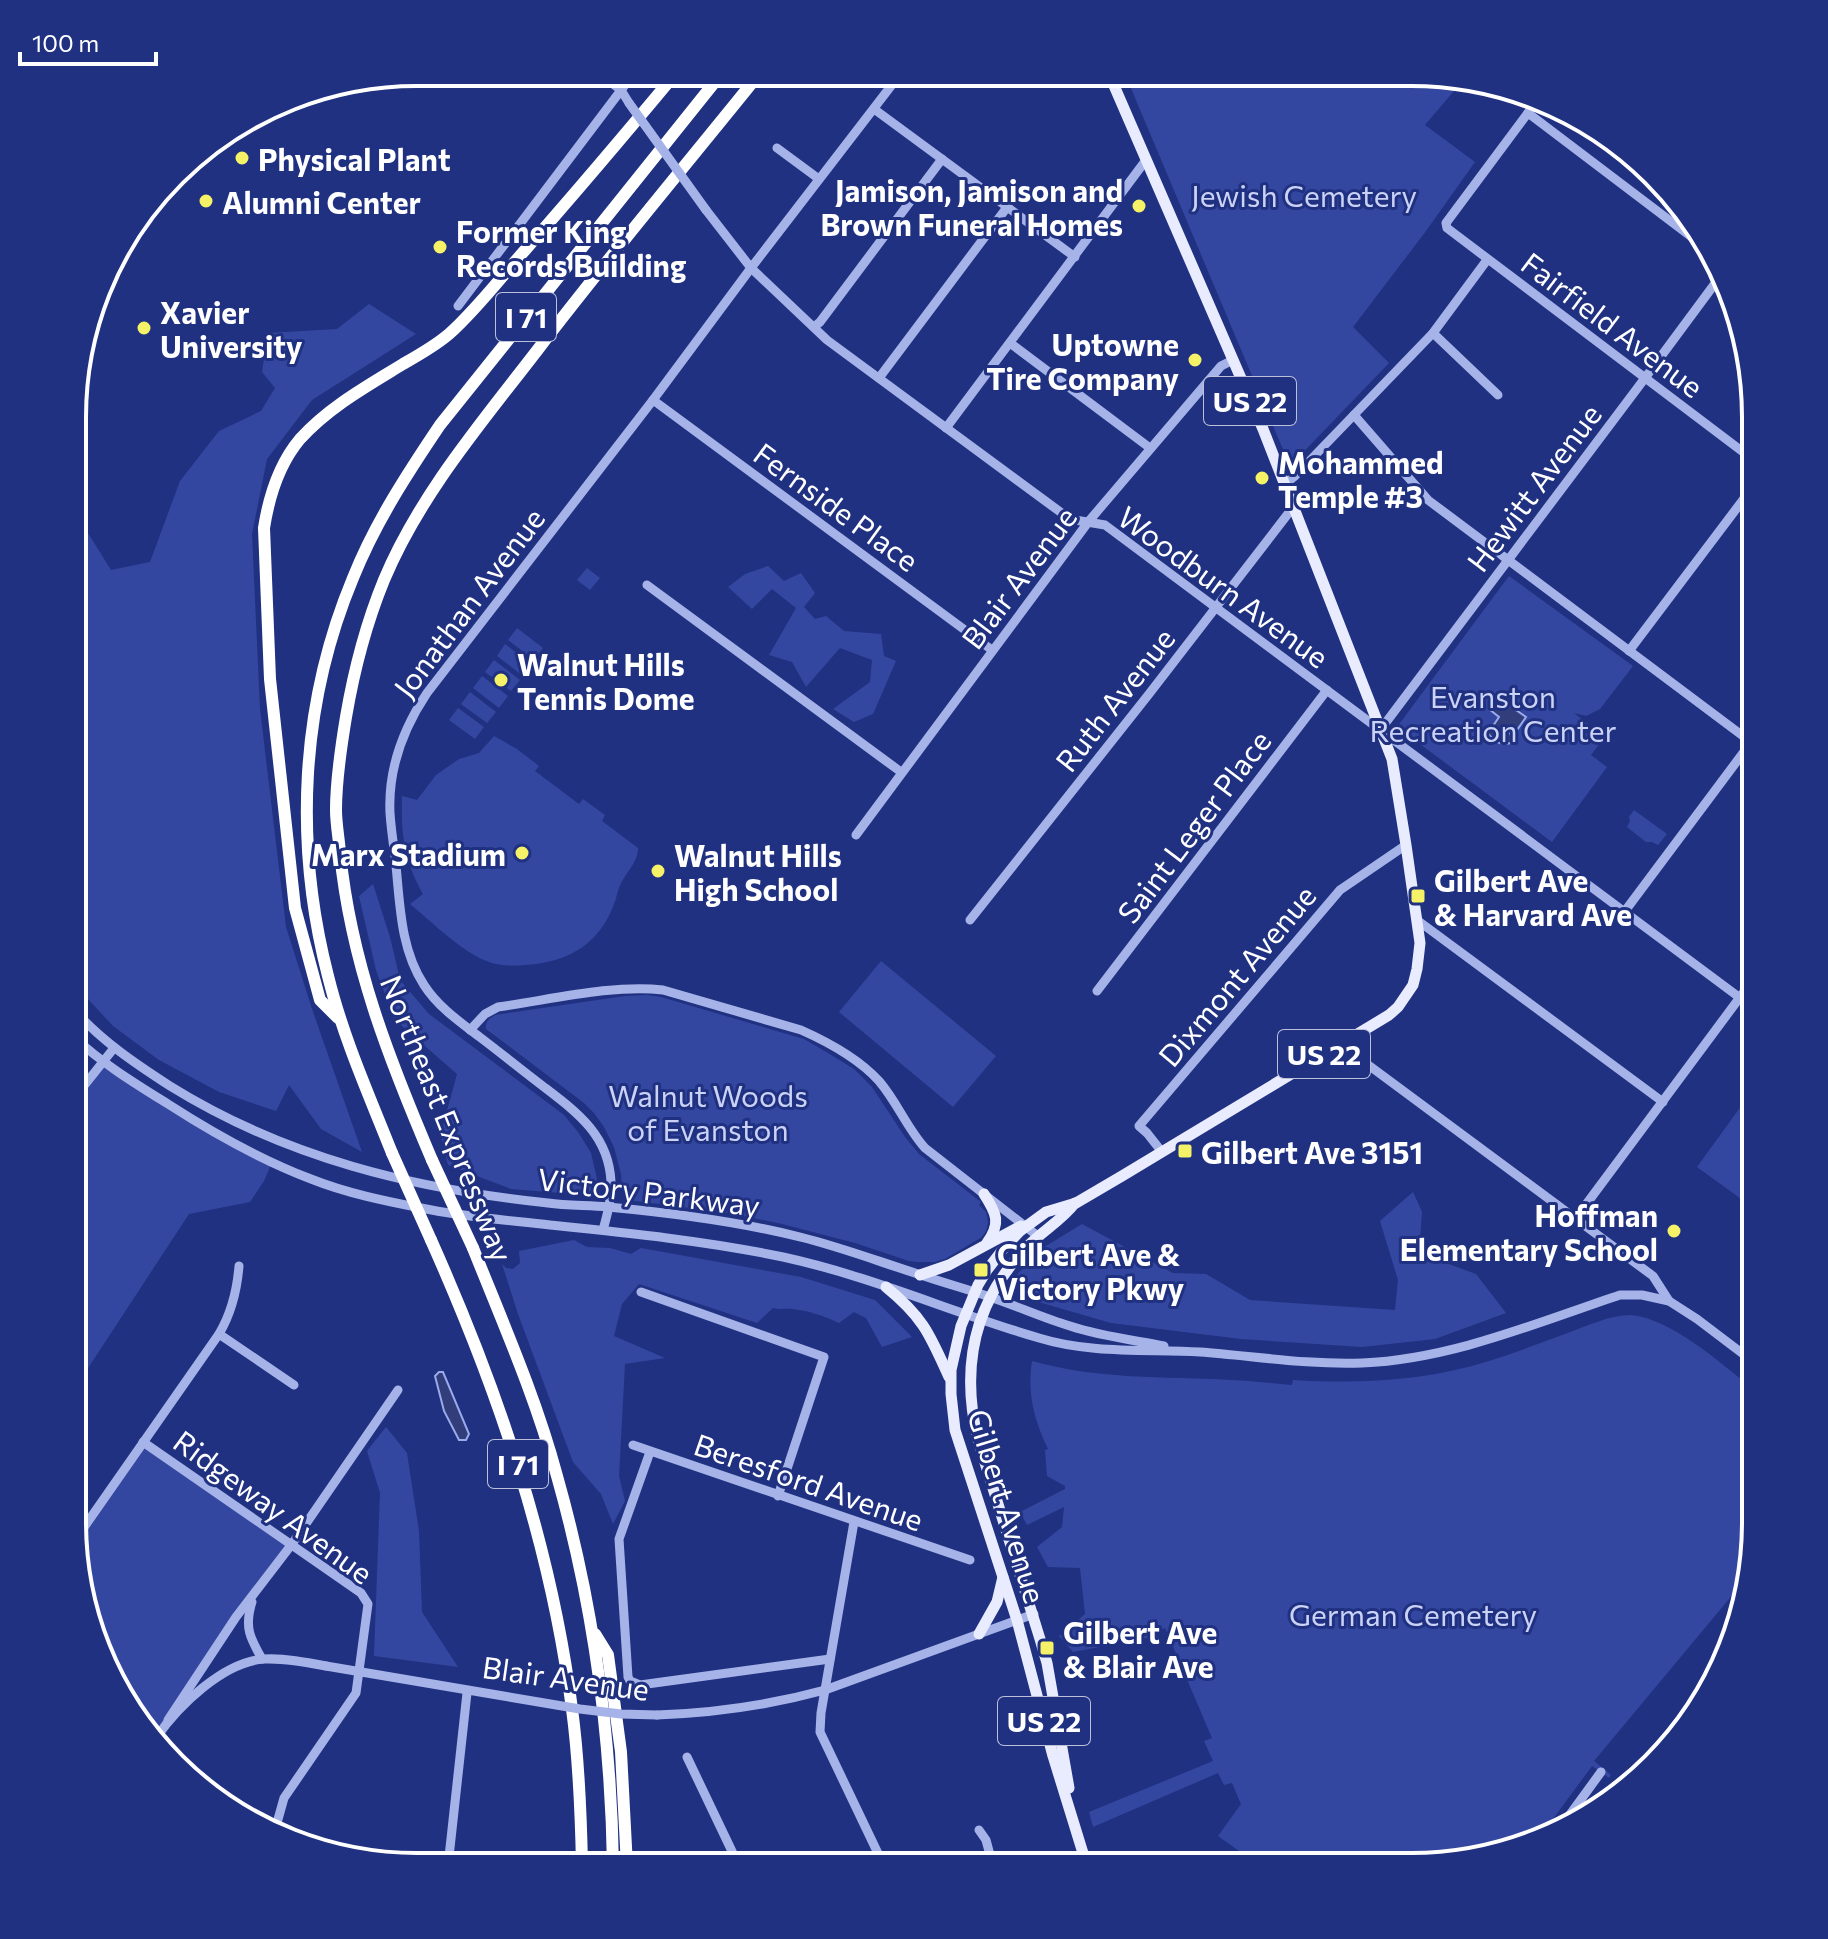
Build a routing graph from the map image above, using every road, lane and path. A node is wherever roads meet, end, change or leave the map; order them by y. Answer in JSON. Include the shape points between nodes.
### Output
{"nodes":[{"id":1,"x":616,"y":86,"type":"edge"},
{"id":2,"x":624,"y":86,"type":"edge"},
{"id":3,"x":665,"y":86,"type":"edge"},
{"id":4,"x":712,"y":86,"type":"edge"},
{"id":5,"x":750,"y":86,"type":"edge"},
{"id":6,"x":891,"y":86,"type":"edge"},
{"id":7,"x":1114,"y":86,"type":"edge"},
{"id":8,"x":621,"y":90,"type":"junction"},
{"id":9,"x":874,"y":109,"type":"junction"},
{"id":10,"x":1531,"y":109,"type":"edge"},
{"id":11,"x":1528,"y":113,"type":"junction"},
{"id":12,"x":777,"y":148,"type":"dead end"},
{"id":13,"x":942,"y":159,"type":"junction"},
{"id":14,"x":1146,"y":160,"type":"junction"},
{"id":15,"x":819,"y":179,"type":"junction"},
{"id":16,"x":1008,"y":206,"type":"junction"},
{"id":17,"x":1686,"y":233,"type":"edge"},
{"id":18,"x":1075,"y":257,"type":"junction"},
{"id":19,"x":1487,"y":260,"type":"junction"},
{"id":20,"x":751,"y":268,"type":"junction"},
{"id":21,"x":1714,"y":284,"type":"edge"},
{"id":22,"x":458,"y":306,"type":"dead end"},
{"id":23,"x":814,"y":327,"type":"junction"},
{"id":24,"x":1433,"y":333,"type":"junction"},
{"id":25,"x":1010,"y":343,"type":"junction"},
{"id":26,"x":1233,"y":360,"type":"junction"},
{"id":27,"x":879,"y":378,"type":"junction"},
{"id":28,"x":1645,"y":378,"type":"junction"},
{"id":29,"x":1498,"y":395,"type":"dead end"},
{"id":30,"x":653,"y":400,"type":"junction"},
{"id":31,"x":1354,"y":415,"type":"junction"},
{"id":32,"x":946,"y":428,"type":"junction"},
{"id":33,"x":1150,"y":448,"type":"junction"},
{"id":34,"x":1742,"y":451,"type":"edge"},
{"id":35,"x":1285,"y":484,"type":"junction"},
{"id":36,"x":1742,"y":501,"type":"edge"},
{"id":37,"x":1294,"y":506,"type":"junction"},
{"id":38,"x":1089,"y":521,"type":"junction"},
{"id":39,"x":1508,"y":559,"type":"junction"},
{"id":40,"x":647,"y":585,"type":"dead end"},
{"id":41,"x":1217,"y":606,"type":"junction"},
{"id":42,"x":992,"y":650,"type":"junction"},
{"id":43,"x":1629,"y":651,"type":"junction"},
{"id":44,"x":1327,"y":690,"type":"junction"},
{"id":45,"x":1381,"y":729,"type":"junction"},
{"id":46,"x":1742,"y":732,"type":"edge"},
{"id":47,"x":1742,"y":757,"type":"edge"},
{"id":48,"x":901,"y":772,"type":"junction"},
{"id":49,"x":856,"y":835,"type":"dead end"},
{"id":50,"x":1406,"y":845,"type":"junction"},
{"id":51,"x":1625,"y":911,"type":"junction"},
{"id":52,"x":970,"y":920,"type":"dead end"},
{"id":53,"x":1417,"y":920,"type":"junction"},
{"id":54,"x":1097,"y":991,"type":"dead end"},
{"id":55,"x":1741,"y":998,"type":"joint"},
{"id":56,"x":86,"y":1021,"type":"edge"},
{"id":57,"x":341,"y":1022,"type":"junction"},
{"id":58,"x":470,"y":1030,"type":"junction"},
{"id":59,"x":1340,"y":1044,"type":"junction"},
{"id":60,"x":86,"y":1047,"type":"edge"},
{"id":61,"x":114,"y":1048,"type":"junction"},
{"id":62,"x":104,"y":1062,"type":"junction"},
{"id":63,"x":86,"y":1084,"type":"edge"},
{"id":64,"x":1663,"y":1102,"type":"junction"},
{"id":65,"x":1162,"y":1152,"type":"junction"},
{"id":66,"x":984,"y":1194,"type":"junction"},
{"id":67,"x":1076,"y":1203,"type":"junction"},
{"id":68,"x":608,"y":1207,"type":"junction"},
{"id":69,"x":1576,"y":1218,"type":"junction"},
{"id":70,"x":1025,"y":1226,"type":"junction"},
{"id":71,"x":603,"y":1230,"type":"junction"},
{"id":72,"x":1039,"y":1237,"type":"junction"},
{"id":73,"x":987,"y":1244,"type":"junction"},
{"id":74,"x":239,"y":1266,"type":"dead end"},
{"id":75,"x":920,"y":1275,"type":"junction"},
{"id":76,"x":886,"y":1287,"type":"junction"},
{"id":77,"x":641,"y":1292,"type":"dead end"},
{"id":78,"x":975,"y":1292,"type":"junction"},
{"id":79,"x":992,"y":1297,"type":"junction"},
{"id":80,"x":1669,"y":1301,"type":"junction"},
{"id":81,"x":966,"y":1313,"type":"junction"},
{"id":82,"x":982,"y":1318,"type":"junction"},
{"id":83,"x":219,"y":1334,"type":"junction"},
{"id":84,"x":1199,"y":1352,"type":"junction"},
{"id":85,"x":1742,"y":1353,"type":"edge"},
{"id":86,"x":951,"y":1381,"type":"junction"},
{"id":87,"x":294,"y":1385,"type":"dead end"},
{"id":88,"x":398,"y":1390,"type":"dead end"},
{"id":89,"x":143,"y":1442,"type":"junction"},
{"id":90,"x":633,"y":1445,"type":"dead end"},
{"id":91,"x":650,"y":1452,"type":"junction"},
{"id":92,"x":778,"y":1496,"type":"junction"},
{"id":93,"x":854,"y":1522,"type":"junction"},
{"id":94,"x":86,"y":1524,"type":"edge"},
{"id":95,"x":292,"y":1544,"type":"junction"},
{"id":96,"x":970,"y":1560,"type":"dead end"},
{"id":97,"x":1003,"y":1577,"type":"junction"},
{"id":98,"x":254,"y":1596,"type":"junction"},
{"id":99,"x":1034,"y":1614,"type":"junction"},
{"id":100,"x":1017,"y":1620,"type":"junction"},
{"id":101,"x":592,"y":1628,"type":"junction"},
{"id":102,"x":979,"y":1634,"type":"junction"},
{"id":103,"x":262,"y":1659,"type":"junction"},
{"id":104,"x":830,"y":1659,"type":"junction"},
{"id":105,"x":825,"y":1690,"type":"junction"},
{"id":106,"x":467,"y":1693,"type":"dead end"},
{"id":107,"x":168,"y":1720,"type":"junction"},
{"id":108,"x":161,"y":1731,"type":"edge"},
{"id":109,"x":687,"y":1757,"type":"dead end"},
{"id":110,"x":1601,"y":1772,"type":"dead end"},
{"id":111,"x":1573,"y":1811,"type":"edge"},
{"id":112,"x":1074,"y":1820,"type":"junction"},
{"id":113,"x":277,"y":1822,"type":"edge"},
{"id":114,"x":979,"y":1830,"type":"dead end"},
{"id":115,"x":449,"y":1853,"type":"edge"},
{"id":116,"x":581,"y":1853,"type":"edge"},
{"id":117,"x":613,"y":1853,"type":"edge"},
{"id":118,"x":626,"y":1853,"type":"edge"},
{"id":119,"x":733,"y":1853,"type":"edge"},
{"id":120,"x":878,"y":1853,"type":"edge"},
{"id":121,"x":990,"y":1853,"type":"edge"},
{"id":122,"x":1083,"y":1853,"type":"edge"}],
"edges":[{"from":1,"to":8,"type":"street","name":"Woodburn Avenue"},
{"from":2,"to":8,"type":"street"},
{"from":3,"to":57,"type":"highway","via":[[464,320],[436,345],[327,413],[293,449],[276,479],[264,528],[270,679],[290,868],[320,1000]]},
{"from":4,"to":57,"type":"highway","name":"Northeast Expressway","number":"I 71","via":[[440,425],[377,527],[336,620],[312,721],[306,842],[315,914]]},
{"from":5,"to":101,"type":"highway","name":"Northeast Expressway","number":"I 71","bridge":true,"via":[[568,311],[437,485],[384,580],[353,677],[342,745],[336,809],[342,873],[375,1016],[520,1366],[574,1538]]},
{"from":6,"to":9,"type":"street","name":"Jonathan Avenue"},
{"from":7,"to":14,"type":"main road","number":"US 22"},
{"from":8,"to":20,"type":"street","name":"Woodburn Avenue","bridge":true},
{"from":8,"to":22,"type":"street"},
{"from":9,"to":13,"type":"street"},
{"from":9,"to":15,"type":"street","name":"Jonathan Avenue"},
{"from":10,"to":11,"type":"street"},
{"from":11,"to":17,"type":"street"},
{"from":11,"to":19,"type":"street","name":"Fairfield Avenue","via":[[1446,223]]},
{"from":12,"to":15,"type":"street"},
{"from":13,"to":16,"type":"street"},
{"from":13,"to":23,"type":"street"},
{"from":14,"to":18,"type":"street"},
{"from":14,"to":26,"type":"main road","number":"US 22"},
{"from":15,"to":20,"type":"street","name":"Jonathan Avenue"},
{"from":16,"to":18,"type":"street"},
{"from":16,"to":27,"type":"street"},
{"from":18,"to":25,"type":"street"},
{"from":19,"to":24,"type":"street"},
{"from":19,"to":28,"type":"street","name":"Fairfield Avenue"},
{"from":20,"to":23,"type":"street","name":"Woodburn Avenue"},
{"from":20,"to":30,"type":"street","name":"Jonathan Avenue"},
{"from":21,"to":28,"type":"street","name":"Hewitt Avenue"},
{"from":23,"to":27,"type":"street","name":"Woodburn Avenue"},
{"from":24,"to":29,"type":"street"},
{"from":24,"to":31,"type":"street"},
{"from":25,"to":32,"type":"street"},
{"from":25,"to":33,"type":"street"},
{"from":26,"to":33,"type":"street","name":"Blair Avenue","via":[[1221,366]]},
{"from":26,"to":35,"type":"main road","number":"US 22"},
{"from":27,"to":32,"type":"street","name":"Woodburn Avenue"},
{"from":28,"to":34,"type":"street","name":"Fairfield Avenue"},
{"from":28,"to":39,"type":"street","name":"Hewitt Avenue"},
{"from":30,"to":42,"type":"street","name":"Fernside Place"},
{"from":30,"to":58,"type":"street","name":"Jonathan Avenue","via":[[427,693],[398,750],[390,813],[405,941],[425,987]]},
{"from":31,"to":35,"type":"street"},
{"from":31,"to":39,"type":"street","via":[[1428,500]]},
{"from":32,"to":38,"type":"street","name":"Woodburn Avenue","via":[[1063,514]]},
{"from":33,"to":38,"type":"street","name":"Blair Avenue"},
{"from":35,"to":37,"type":"main road","number":"US 22"},
{"from":36,"to":43,"type":"street"},
{"from":37,"to":41,"type":"street","name":"Ruth Avenue"},
{"from":37,"to":45,"type":"main road","number":"US 22"},
{"from":38,"to":41,"type":"street","name":"Woodburn Avenue","via":[[1105,525]]},
{"from":38,"to":42,"type":"street","name":"Blair Avenue"},
{"from":39,"to":43,"type":"street"},
{"from":39,"to":45,"type":"street","name":"Hewitt Avenue"},
{"from":40,"to":48,"type":"street"},
{"from":41,"to":44,"type":"street","name":"Woodburn Avenue"},
{"from":41,"to":52,"type":"street","name":"Ruth Avenue"},
{"from":42,"to":48,"type":"street","name":"Blair Avenue"},
{"from":43,"to":46,"type":"street"},
{"from":44,"to":45,"type":"street","name":"Woodburn Avenue"},
{"from":44,"to":54,"type":"street","name":"Saint Leger Place"},
{"from":45,"to":50,"type":"main road","name":"Gilbert Avenue","number":"US 22","via":[[1392,759]]},
{"from":45,"to":51,"type":"street","name":"Woodburn Avenue"},
{"from":47,"to":51,"type":"street"},
{"from":48,"to":49,"type":"street","name":"Blair Avenue"},
{"from":50,"to":53,"type":"main road","name":"Gilbert Avenue","number":"US 22"},
{"from":50,"to":65,"type":"street","name":"Dixmont Avenue","via":[[1340,890],[1139,1126]]},
{"from":51,"to":55,"type":"street","name":"Woodburn Avenue"},
{"from":53,"to":59,"type":"main road","name":"Gilbert Avenue","number":"US 22","via":[[1417,969],[1406,997],[1389,1015]]},
{"from":53,"to":64,"type":"street"},
{"from":55,"to":64,"type":"street"},
{"from":56,"to":61,"type":"street","name":"Victory Parkway"},
{"from":57,"to":116,"type":"highway","name":"Northeast Expressway","number":"I 71","bridge":true,"via":[[473,1338],[532,1510],[572,1709]]},
{"from":58,"to":66,"type":"street","via":[[498,1007],[647,988],[801,1030],[866,1069],[925,1148]]},
{"from":58,"to":68,"type":"street","name":"Jonathan Avenue","via":[[592,1129],[609,1168]]},
{"from":59,"to":65,"type":"main road","name":"Gilbert Avenue","number":"US 22"},
{"from":59,"to":69,"type":"street"},
{"from":60,"to":62,"type":"street","name":"Victory Parkway"},
{"from":61,"to":62,"type":"street"},
{"from":61,"to":68,"type":"street","name":"Victory Parkway","via":[[228,1119],[337,1163],[484,1195]]},
{"from":62,"to":63,"type":"street"},
{"from":62,"to":71,"type":"street","name":"Victory Parkway","via":[[226,1139],[313,1180],[422,1209]]},
{"from":64,"to":69,"type":"street"},
{"from":65,"to":67,"type":"main road","name":"Gilbert Avenue","number":"US 22"},
{"from":66,"to":70,"type":"street"},
{"from":66,"to":73,"type":"main road","via":[[996,1225]]},
{"from":67,"to":70,"type":"main road","name":"Gilbert Avenue","number":"US 22","via":[[1046,1212]]},
{"from":67,"to":72,"type":"main road","name":"Gilbert Avenue","number":"US 22"},
{"from":68,"to":71,"type":"street","name":"Jonathan Avenue"},
{"from":68,"to":75,"type":"street","name":"Victory Parkway","via":[[759,1227]]},
{"from":69,"to":80,"type":"street","via":[[1653,1276]]},
{"from":70,"to":72,"type":"street"},
{"from":70,"to":73,"type":"main road","name":"Gilbert Avenue"},
{"from":70,"to":78,"type":"main road","name":"Gilbert Avenue","number":"US 22"},
{"from":71,"to":76,"type":"street","name":"Victory Parkway","via":[[784,1257]]},
{"from":72,"to":79,"type":"main road","name":"Gilbert Avenue","number":"US 22","via":[[1007,1271]]},
{"from":73,"to":75,"type":"main road","name":"Gilbert Avenue"},
{"from":74,"to":83,"type":"street","via":[[234,1303]]},
{"from":75,"to":78,"type":"street","name":"Victory Parkway"},
{"from":76,"to":81,"type":"street","name":"Victory Parkway"},
{"from":76,"to":86,"type":"main road","via":[[909,1305],[929,1332]]},
{"from":77,"to":92,"type":"street","via":[[824,1357]]},
{"from":78,"to":79,"type":"street","name":"Victory Parkway"},
{"from":78,"to":81,"type":"main road","name":"Gilbert Avenue","number":"US 22"},
{"from":79,"to":82,"type":"main road","name":"Gilbert Avenue","number":"US 22"},
{"from":79,"to":84,"type":"street","name":"Victory Parkway","via":[[1099,1334]]},
{"from":80,"to":84,"type":"street","name":"Victory Parkway","via":[[1620,1295],[1495,1339],[1391,1361],[1329,1363]]},
{"from":80,"to":85,"type":"street","name":"Victory Parkway"},
{"from":81,"to":82,"type":"street","name":"Victory Parkway"},
{"from":81,"to":86,"type":"main road","name":"Gilbert Avenue","number":"US 22"},
{"from":82,"to":84,"type":"street","name":"Victory Parkway","via":[[1075,1346]]},
{"from":82,"to":99,"type":"main road","name":"Gilbert Avenue","number":"US 22","via":[[970,1368],[974,1420]]},
{"from":83,"to":87,"type":"street"},
{"from":83,"to":89,"type":"street"},
{"from":86,"to":97,"type":"main road","name":"Gilbert Avenue","number":"US 22","via":[[959,1447]]},
{"from":88,"to":95,"type":"street"},
{"from":89,"to":94,"type":"street"},
{"from":89,"to":95,"type":"street","name":"Ridgeway Avenue"},
{"from":90,"to":91,"type":"street","name":"Beresford Avenue"},
{"from":91,"to":92,"type":"street","name":"Beresford Avenue"},
{"from":91,"to":104,"type":"street","via":[[619,1539],[630,1681],[640,1685]]},
{"from":92,"to":93,"type":"street","name":"Beresford Avenue"},
{"from":93,"to":96,"type":"street","name":"Beresford Avenue"},
{"from":93,"to":104,"type":"street"},
{"from":95,"to":98,"type":"street"},
{"from":95,"to":113,"type":"street","name":"Ridgeway Avenue","via":[[361,1593],[368,1604],[356,1693],[284,1798]]},
{"from":97,"to":100,"type":"main road","name":"Gilbert Avenue","number":"US 22"},
{"from":97,"to":102,"type":"main road","via":[[997,1602]]},
{"from":98,"to":103,"type":"street","via":[[248,1629]]},
{"from":98,"to":107,"type":"street"},
{"from":99,"to":100,"type":"street","name":"Blair Avenue"},
{"from":99,"to":112,"type":"main road","name":"Gilbert Avenue","number":"US 22"},
{"from":100,"to":102,"type":"street","name":"Blair Avenue"},
{"from":100,"to":112,"type":"main road","name":"Gilbert Avenue","number":"US 22"},
{"from":101,"to":117,"type":"highway","name":"Northeast Expressway","number":"I 71"},
{"from":101,"to":118,"type":"highway","via":[[608,1655],[621,1752]]},
{"from":102,"to":105,"type":"street","name":"Blair Avenue"},
{"from":103,"to":105,"type":"street","name":"Blair Avenue","bridge":true,"via":[[621,1714],[721,1711]]},
{"from":103,"to":107,"type":"street","name":"Blair Avenue","via":[[211,1681]]},
{"from":104,"to":105,"type":"street"},
{"from":105,"to":120,"type":"street","via":[[820,1732]]},
{"from":106,"to":115,"type":"street"},
{"from":107,"to":108,"type":"street","name":"Blair Avenue"},
{"from":109,"to":119,"type":"street"},
{"from":110,"to":111,"type":"street"},
{"from":112,"to":122,"type":"main road","name":"Gilbert Avenue","number":"US 22"},
{"from":114,"to":121,"type":"street"}]}
